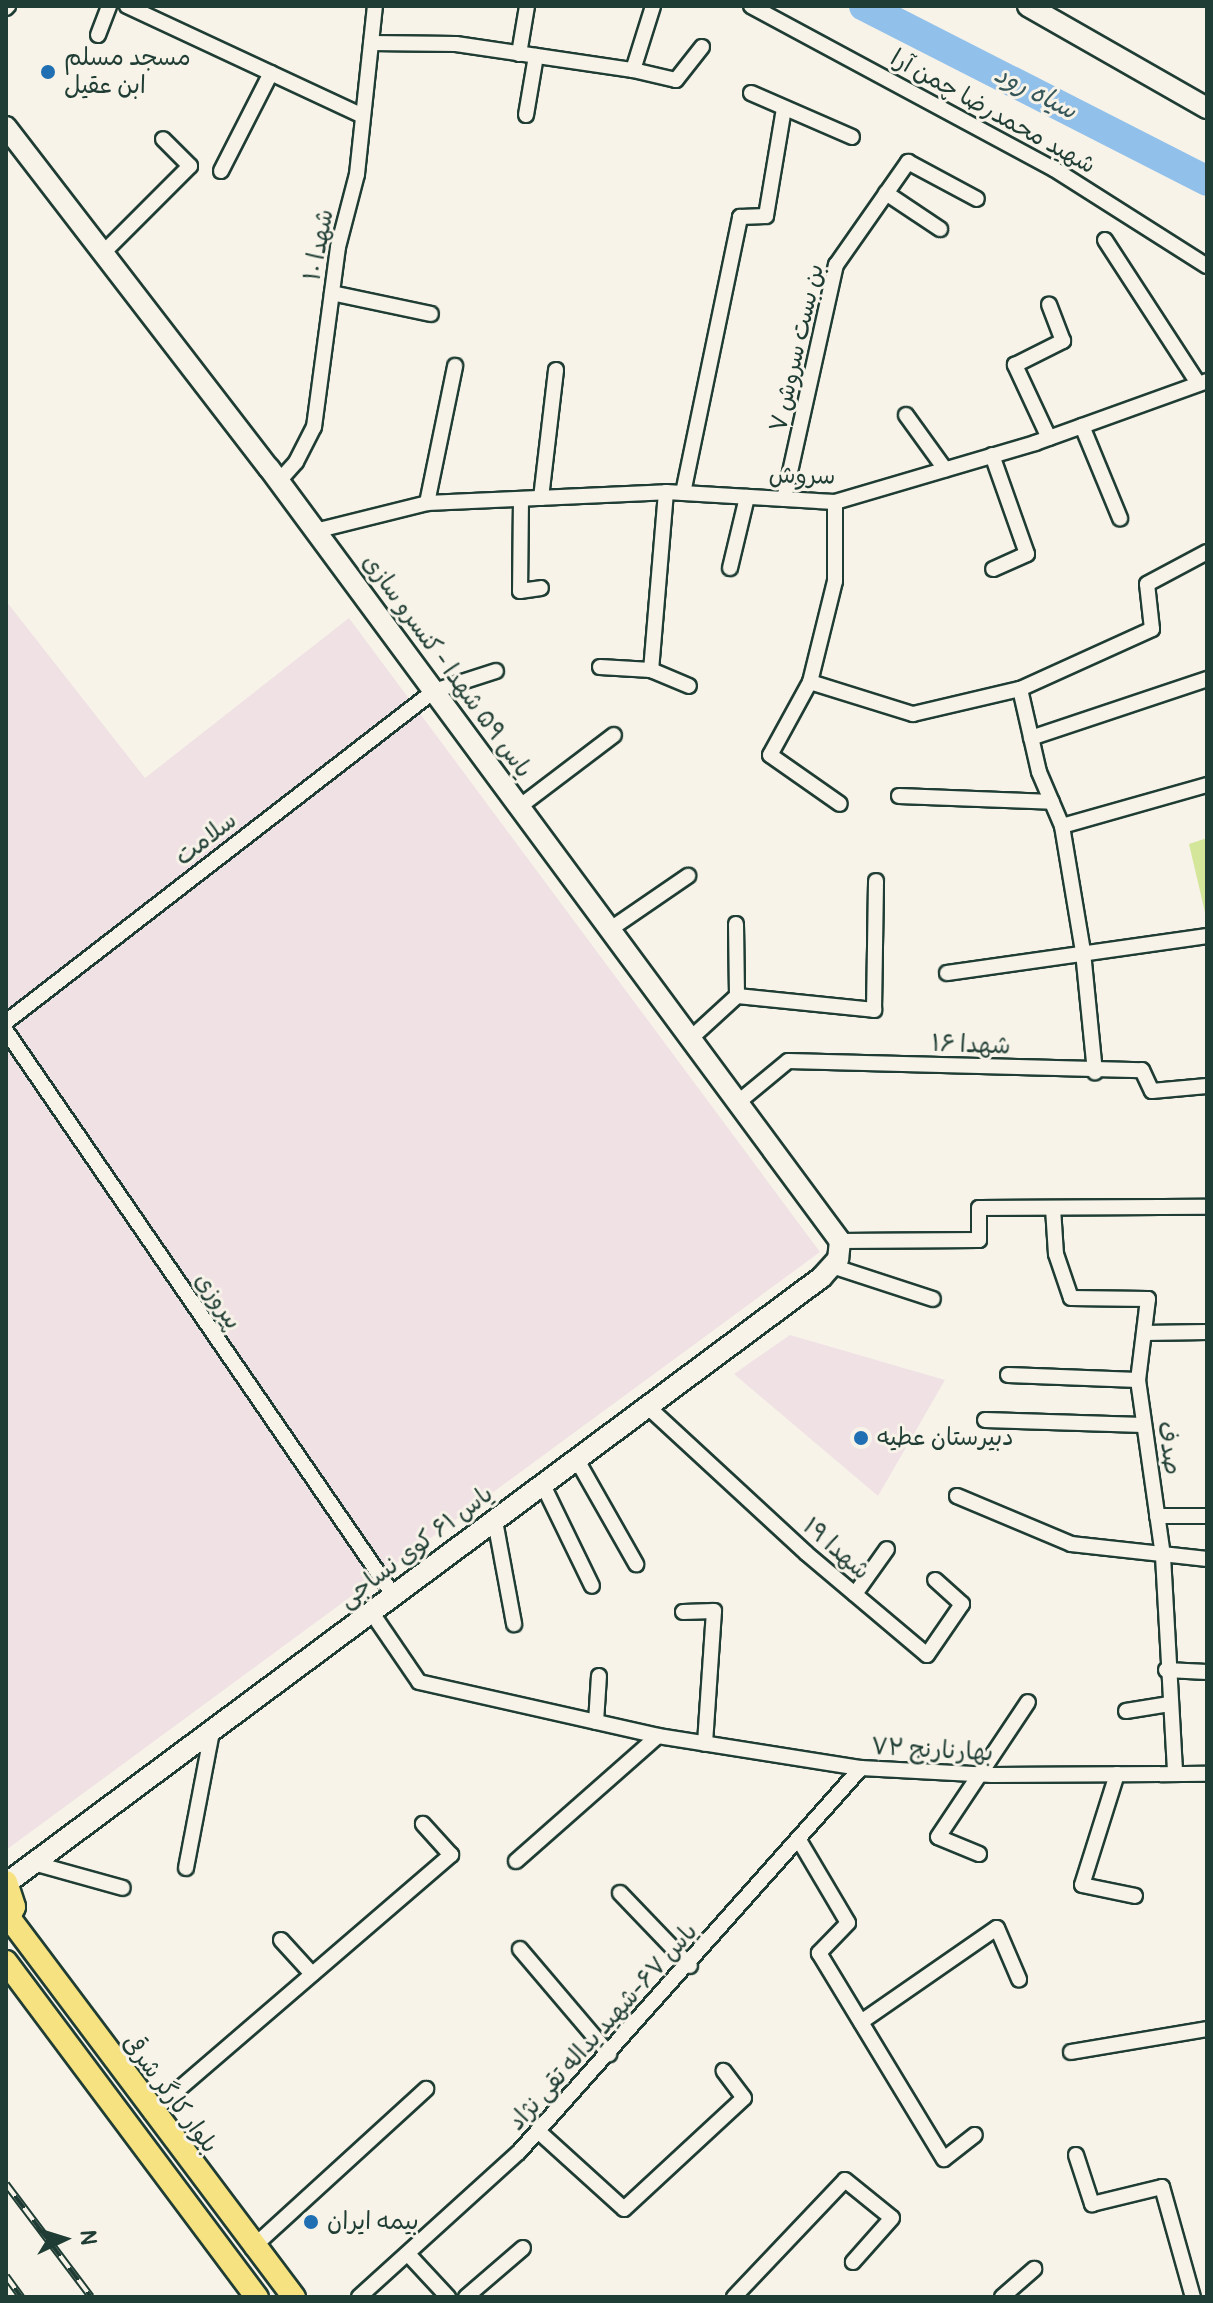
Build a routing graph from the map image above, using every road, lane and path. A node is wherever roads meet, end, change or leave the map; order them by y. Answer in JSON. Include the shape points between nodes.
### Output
{"nodes":[{"id":1,"x":109,"y":6,"type":"edge"},
{"id":2,"x":127,"y":6,"type":"edge"},
{"id":3,"x":375,"y":6,"type":"edge"},
{"id":4,"x":527,"y":6,"type":"edge"},
{"id":5,"x":653,"y":6,"type":"edge"},
{"id":6,"x":751,"y":6,"type":"edge"},
{"id":7,"x":1028,"y":6,"type":"edge"},
{"id":8,"x":98,"y":35,"type":"dead end"},
{"id":9,"x":371,"y":43,"type":"junction"},
{"id":10,"x":702,"y":47,"type":"dead end"},
{"id":11,"x":519,"y":54,"type":"junction"},
{"id":12,"x":536,"y":56,"type":"junction"},
{"id":13,"x":633,"y":70,"type":"junction"},
{"id":14,"x":271,"y":73,"type":"junction"},
{"id":15,"x":751,"y":93,"type":"dead end"},
{"id":16,"x":784,"y":108,"type":"junction"},
{"id":17,"x":1207,"y":108,"type":"edge"},
{"id":18,"x":526,"y":115,"type":"dead end"},
{"id":19,"x":363,"y":116,"type":"junction"},
{"id":20,"x":6,"y":127,"type":"edge"},
{"id":21,"x":852,"y":137,"type":"dead end"},
{"id":22,"x":163,"y":139,"type":"dead end"},
{"id":23,"x":221,"y":171,"type":"dead end"},
{"id":24,"x":886,"y":193,"type":"junction"},
{"id":25,"x":977,"y":199,"type":"dead end"},
{"id":26,"x":940,"y":229,"type":"dead end"},
{"id":27,"x":1105,"y":240,"type":"dead end"},
{"id":28,"x":103,"y":253,"type":"junction"},
{"id":29,"x":1207,"y":266,"type":"edge"},
{"id":30,"x":332,"y":293,"type":"junction"},
{"id":31,"x":1049,"y":305,"type":"dead end"},
{"id":32,"x":431,"y":314,"type":"dead end"},
{"id":33,"x":455,"y":366,"type":"dead end"},
{"id":34,"x":556,"y":370,"type":"dead end"},
{"id":35,"x":1203,"y":382,"type":"edge"},
{"id":36,"x":906,"y":415,"type":"dead end"},
{"id":37,"x":1082,"y":426,"type":"junction"},
{"id":38,"x":1049,"y":438,"type":"junction"},
{"id":39,"x":992,"y":455,"type":"junction"},
{"id":40,"x":945,"y":469,"type":"junction"},
{"id":41,"x":279,"y":481,"type":"junction"},
{"id":42,"x":666,"y":492,"type":"junction"},
{"id":43,"x":683,"y":493,"type":"junction"},
{"id":44,"x":747,"y":497,"type":"junction"},
{"id":45,"x":541,"y":498,"type":"junction"},
{"id":46,"x":521,"y":499,"type":"junction"},
{"id":47,"x":784,"y":499,"type":"junction"},
{"id":48,"x":835,"y":502,"type":"junction"},
{"id":49,"x":427,"y":503,"type":"junction"},
{"id":50,"x":1120,"y":518,"type":"dead end"},
{"id":51,"x":315,"y":531,"type":"junction"},
{"id":52,"x":1207,"y":552,"type":"edge"},
{"id":53,"x":730,"y":568,"type":"dead end"},
{"id":54,"x":993,"y":569,"type":"dead end"},
{"id":55,"x":541,"y":588,"type":"dead end"},
{"id":56,"x":600,"y":667,"type":"dead end"},
{"id":57,"x":651,"y":670,"type":"junction"},
{"id":58,"x":496,"y":671,"type":"dead end"},
{"id":59,"x":1207,"y":679,"type":"edge"},
{"id":60,"x":810,"y":682,"type":"junction"},
{"id":61,"x":689,"y":686,"type":"dead end"},
{"id":62,"x":1020,"y":689,"type":"junction"},
{"id":63,"x":434,"y":691,"type":"junction"},
{"id":64,"x":614,"y":735,"type":"dead end"},
{"id":65,"x":1031,"y":738,"type":"junction"},
{"id":66,"x":1207,"y":785,"type":"edge"},
{"id":67,"x":899,"y":796,"type":"dead end"},
{"id":68,"x":1052,"y":802,"type":"junction"},
{"id":69,"x":840,"y":804,"type":"dead end"},
{"id":70,"x":519,"y":807,"type":"junction"},
{"id":71,"x":1062,"y":826,"type":"junction"},
{"id":72,"x":688,"y":876,"type":"dead end"},
{"id":73,"x":876,"y":881,"type":"dead end"},
{"id":74,"x":736,"y":924,"type":"dead end"},
{"id":75,"x":609,"y":930,"type":"junction"},
{"id":76,"x":1207,"y":936,"type":"edge"},
{"id":77,"x":1083,"y":952,"type":"junction"},
{"id":78,"x":947,"y":973,"type":"dead end"},
{"id":79,"x":737,"y":996,"type":"junction"},
{"id":80,"x":6,"y":1022,"type":"edge"},
{"id":81,"x":6,"y":1031,"type":"edge"},
{"id":82,"x":690,"y":1039,"type":"junction"},
{"id":83,"x":1095,"y":1072,"type":"junction"},
{"id":84,"x":1207,"y":1086,"type":"edge"},
{"id":85,"x":736,"y":1104,"type":"junction"},
{"id":86,"x":1207,"y":1207,"type":"edge"},
{"id":87,"x":1053,"y":1208,"type":"junction"},
{"id":88,"x":840,"y":1241,"type":"junction"},
{"id":89,"x":832,"y":1266,"type":"junction"},
{"id":90,"x":933,"y":1299,"type":"dead end"},
{"id":91,"x":1207,"y":1332,"type":"edge"},
{"id":92,"x":1144,"y":1333,"type":"junction"},
{"id":93,"x":1008,"y":1375,"type":"dead end"},
{"id":94,"x":1138,"y":1380,"type":"junction"},
{"id":95,"x":648,"y":1407,"type":"junction"},
{"id":96,"x":985,"y":1420,"type":"dead end"},
{"id":97,"x":1143,"y":1425,"type":"junction"},
{"id":98,"x":577,"y":1460,"type":"junction"},
{"id":99,"x":543,"y":1485,"type":"junction"},
{"id":100,"x":957,"y":1496,"type":"dead end"},
{"id":101,"x":1157,"y":1516,"type":"junction"},
{"id":102,"x":1207,"y":1516,"type":"edge"},
{"id":103,"x":495,"y":1521,"type":"junction"},
{"id":104,"x":887,"y":1549,"type":"dead end"},
{"id":105,"x":1163,"y":1556,"type":"junction"},
{"id":106,"x":1207,"y":1559,"type":"edge"},
{"id":107,"x":636,"y":1564,"type":"dead end"},
{"id":108,"x":935,"y":1580,"type":"dead end"},
{"id":109,"x":592,"y":1586,"type":"dead end"},
{"id":110,"x":855,"y":1594,"type":"junction"},
{"id":111,"x":394,"y":1596,"type":"junction"},
{"id":112,"x":683,"y":1612,"type":"dead end"},
{"id":113,"x":372,"y":1613,"type":"junction"},
{"id":114,"x":514,"y":1624,"type":"dead end"},
{"id":115,"x":1166,"y":1670,"type":"junction"},
{"id":116,"x":1207,"y":1672,"type":"edge"},
{"id":117,"x":599,"y":1676,"type":"dead end"},
{"id":118,"x":1028,"y":1702,"type":"dead end"},
{"id":119,"x":1169,"y":1704,"type":"junction"},
{"id":120,"x":1126,"y":1711,"type":"dead end"},
{"id":121,"x":596,"y":1722,"type":"junction"},
{"id":122,"x":212,"y":1732,"type":"junction"},
{"id":123,"x":658,"y":1736,"type":"junction"},
{"id":124,"x":705,"y":1744,"type":"junction"},
{"id":125,"x":861,"y":1768,"type":"junction"},
{"id":126,"x":1175,"y":1773,"type":"junction"},
{"id":127,"x":1117,"y":1774,"type":"junction"},
{"id":128,"x":1207,"y":1774,"type":"edge"},
{"id":129,"x":978,"y":1775,"type":"junction"},
{"id":130,"x":423,"y":1824,"type":"dead end"},
{"id":131,"x":799,"y":1840,"type":"junction"},
{"id":132,"x":979,"y":1854,"type":"dead end"},
{"id":133,"x":516,"y":1861,"type":"dead end"},
{"id":134,"x":33,"y":1863,"type":"junction"},
{"id":135,"x":186,"y":1868,"type":"dead end"},
{"id":136,"x":6,"y":1883,"type":"edge"},
{"id":137,"x":123,"y":1888,"type":"dead end"},
{"id":138,"x":620,"y":1893,"type":"dead end"},
{"id":139,"x":1135,"y":1896,"type":"dead end"},
{"id":140,"x":8,"y":1921,"type":"edge"},
{"id":141,"x":281,"y":1940,"type":"dead end"},
{"id":142,"x":520,"y":1949,"type":"dead end"},
{"id":143,"x":6,"y":1962,"type":"edge"},
{"id":144,"x":690,"y":1966,"type":"junction"},
{"id":145,"x":312,"y":1974,"type":"junction"},
{"id":146,"x":1019,"y":1979,"type":"dead end"},
{"id":147,"x":861,"y":2022,"type":"junction"},
{"id":148,"x":1207,"y":2029,"type":"edge"},
{"id":149,"x":1071,"y":2052,"type":"dead end"},
{"id":150,"x":609,"y":2054,"type":"junction"},
{"id":151,"x":724,"y":2071,"type":"dead end"},
{"id":152,"x":426,"y":2089,"type":"dead end"},
{"id":153,"x":151,"y":2113,"type":"junction"},
{"id":154,"x":538,"y":2131,"type":"junction"},
{"id":155,"x":975,"y":2135,"type":"dead end"},
{"id":156,"x":1076,"y":2155,"type":"dead end"},
{"id":157,"x":252,"y":2248,"type":"junction"},
{"id":158,"x":523,"y":2248,"type":"dead end"},
{"id":159,"x":408,"y":2254,"type":"junction"},
{"id":160,"x":853,"y":2262,"type":"dead end"},
{"id":161,"x":1034,"y":2269,"type":"dead end"},
{"id":162,"x":257,"y":2297,"type":"edge"},
{"id":163,"x":294,"y":2297,"type":"edge"},
{"id":164,"x":359,"y":2297,"type":"edge"},
{"id":165,"x":448,"y":2297,"type":"edge"},
{"id":166,"x":466,"y":2297,"type":"edge"},
{"id":167,"x":734,"y":2297,"type":"edge"},
{"id":168,"x":1002,"y":2297,"type":"edge"},
{"id":169,"x":1193,"y":2297,"type":"edge"}],
"edges":[{"from":1,"to":8,"type":"street"},
{"from":2,"to":14,"type":"street"},
{"from":3,"to":9,"type":"street","name":"شهدا ۱۰"},
{"from":4,"to":11,"type":"street"},
{"from":5,"to":13,"type":"street"},
{"from":6,"to":29,"type":"street","name":"شهید محمدرضا چمن آرا","via":[[1054,169]]},
{"from":7,"to":17,"type":"street"},
{"from":9,"to":11,"type":"street","via":[[456,44]]},
{"from":9,"to":19,"type":"street","name":"شهدا ۱۰"},
{"from":10,"to":13,"type":"street","via":[[676,80]]},
{"from":11,"to":12,"type":"street"},
{"from":12,"to":13,"type":"street"},
{"from":12,"to":18,"type":"street"},
{"from":14,"to":19,"type":"street"},
{"from":14,"to":23,"type":"street"},
{"from":15,"to":16,"type":"street"},
{"from":16,"to":21,"type":"street"},
{"from":16,"to":43,"type":"street","via":[[766,216],[740,217]]},
{"from":19,"to":30,"type":"street","name":"شهدا ۱۰"},
{"from":20,"to":28,"type":"street","name":"یاس ۵۹ شهدا - کنسرو سازی"},
{"from":22,"to":28,"type":"street","via":[[190,166]]},
{"from":24,"to":25,"type":"street","name":"بن بست سروش ۷","via":[[908,162]]},
{"from":24,"to":26,"type":"street"},
{"from":24,"to":47,"type":"street","name":"بن بست سروش ۷","via":[[836,265]]},
{"from":27,"to":35,"type":"street"},
{"from":28,"to":41,"type":"street","name":"یاس ۵۹ شهدا - کنسرو سازی"},
{"from":30,"to":32,"type":"street"},
{"from":30,"to":41,"type":"street","name":"شهدا ۱۰","via":[[314,427]]},
{"from":31,"to":38,"type":"street","via":[[1063,341],[1015,365]]},
{"from":33,"to":49,"type":"street"},
{"from":34,"to":45,"type":"street"},
{"from":35,"to":37,"type":"street","name":"سروش"},
{"from":36,"to":40,"type":"street"},
{"from":37,"to":38,"type":"street","name":"سروش"},
{"from":37,"to":50,"type":"street"},
{"from":38,"to":39,"type":"street","name":"سروش"},
{"from":39,"to":40,"type":"street","name":"سروش"},
{"from":39,"to":54,"type":"street","via":[[1027,554]]},
{"from":40,"to":48,"type":"street","name":"سروش"},
{"from":41,"to":51,"type":"street","name":"یاس ۵۹ شهدا - کنسرو سازی"},
{"from":42,"to":43,"type":"street","name":"سروش"},
{"from":42,"to":45,"type":"street","name":"سروش"},
{"from":42,"to":57,"type":"street"},
{"from":43,"to":44,"type":"street","name":"سروش"},
{"from":44,"to":47,"type":"street","name":"سروش"},
{"from":44,"to":53,"type":"street"},
{"from":45,"to":46,"type":"street","name":"سروش"},
{"from":46,"to":49,"type":"street","name":"سروش"},
{"from":46,"to":55,"type":"street","via":[[520,591]]},
{"from":47,"to":48,"type":"street","name":"سروش"},
{"from":48,"to":60,"type":"street","via":[[835,581]]},
{"from":49,"to":51,"type":"street","name":"سروش"},
{"from":51,"to":63,"type":"street","name":"یاس ۵۹ شهدا - کنسرو سازی"},
{"from":52,"to":62,"type":"street","via":[[1147,584],[1152,629]]},
{"from":56,"to":57,"type":"street"},
{"from":57,"to":61,"type":"street"},
{"from":58,"to":63,"type":"street","name":"سلامت"},
{"from":59,"to":65,"type":"street"},
{"from":60,"to":62,"type":"street","via":[[913,714]]},
{"from":60,"to":69,"type":"street","via":[[770,755]]},
{"from":62,"to":65,"type":"street"},
{"from":63,"to":70,"type":"street","name":"یاس ۵۹ شهدا - کنسرو سازی"},
{"from":63,"to":80,"type":"street","name":"سلامت"},
{"from":64,"to":70,"type":"street"},
{"from":65,"to":68,"type":"street"},
{"from":66,"to":71,"type":"street"},
{"from":67,"to":68,"type":"street"},
{"from":68,"to":71,"type":"street"},
{"from":70,"to":75,"type":"street","name":"یاس ۵۹ شهدا - کنسرو سازی"},
{"from":71,"to":77,"type":"street"},
{"from":72,"to":75,"type":"street"},
{"from":73,"to":79,"type":"street","via":[[874,1010]]},
{"from":74,"to":79,"type":"street"},
{"from":75,"to":82,"type":"street","name":"یاس ۵۹ شهدا - کنسرو سازی"},
{"from":76,"to":77,"type":"street"},
{"from":77,"to":78,"type":"street"},
{"from":77,"to":83,"type":"street"},
{"from":79,"to":82,"type":"street"},
{"from":81,"to":111,"type":"street","name":"پیروزی"},
{"from":82,"to":85,"type":"street","name":"یاس ۵۹ شهدا - کنسرو سازی"},
{"from":83,"to":84,"type":"street","name":"شهدا ۱۶","via":[[1142,1070],[1152,1091]]},
{"from":83,"to":85,"type":"street","name":"شهدا ۱۶","via":[[788,1061]]},
{"from":85,"to":88,"type":"street","name":"یاس ۵۹ شهدا - کنسرو سازی"},
{"from":86,"to":87,"type":"street"},
{"from":87,"to":88,"type":"street","via":[[979,1208],[979,1240]]},
{"from":87,"to":92,"type":"street","name":"صدف","via":[[1056,1254],[1071,1298],[1148,1299]]},
{"from":88,"to":89,"type":"street"},
{"from":89,"to":90,"type":"street"},
{"from":89,"to":95,"type":"street","name":"یاس ۶۱ کوی نساجی"},
{"from":91,"to":92,"type":"street"},
{"from":92,"to":94,"type":"street","name":"صدف"},
{"from":93,"to":94,"type":"street"},
{"from":94,"to":97,"type":"street","name":"صدف"},
{"from":95,"to":98,"type":"street","name":"یاس ۶۱ کوی نساجی"},
{"from":95,"to":110,"type":"street","name":"شهدا ۱۹"},
{"from":96,"to":97,"type":"street"},
{"from":97,"to":101,"type":"street","name":"صدف"},
{"from":98,"to":99,"type":"street","name":"یاس ۶۱ کوی نساجی"},
{"from":98,"to":107,"type":"street"},
{"from":99,"to":103,"type":"street","name":"یاس ۶۱ کوی نساجی"},
{"from":99,"to":109,"type":"street"},
{"from":100,"to":105,"type":"street","via":[[1071,1544]]},
{"from":101,"to":102,"type":"street"},
{"from":101,"to":105,"type":"street","name":"صدف"},
{"from":103,"to":111,"type":"street","name":"یاس ۶۱ کوی نساجی"},
{"from":103,"to":114,"type":"street"},
{"from":104,"to":110,"type":"street"},
{"from":105,"to":106,"type":"street"},
{"from":105,"to":115,"type":"street","name":"صدف"},
{"from":108,"to":110,"type":"street","name":"شهدا ۱۹","via":[[962,1604],[927,1655]]},
{"from":111,"to":113,"type":"street","name":"یاس ۶۱ کوی نساجی"},
{"from":112,"to":124,"type":"street","via":[[714,1611]]},
{"from":113,"to":121,"type":"street","name":"بهارنارنج ۷۲","via":[[419,1682]]},
{"from":113,"to":122,"type":"street","name":"یاس ۶۱ کوی نساجی"},
{"from":115,"to":116,"type":"street"},
{"from":115,"to":119,"type":"street","name":"صدف"},
{"from":117,"to":121,"type":"street"},
{"from":118,"to":129,"type":"street"},
{"from":119,"to":120,"type":"street"},
{"from":119,"to":126,"type":"street","name":"صدف"},
{"from":121,"to":123,"type":"street","name":"بهارنارنج ۷۲"},
{"from":122,"to":134,"type":"street","name":"یاس ۶۱ کوی نساجی"},
{"from":122,"to":135,"type":"street"},
{"from":123,"to":124,"type":"street","name":"بهارنارنج ۷۲"},
{"from":123,"to":133,"type":"street"},
{"from":124,"to":125,"type":"street","name":"بهارنارنج ۷۲"},
{"from":125,"to":129,"type":"street","name":"بهارنارنج ۷۲"},
{"from":125,"to":131,"type":"street","name":"یاس ۶۷-شهید یداله تقی نژاد"},
{"from":126,"to":127,"type":"street","name":"بهارنارنج ۷۲"},
{"from":126,"to":128,"type":"street","name":"بهارنارنج ۷۲"},
{"from":127,"to":129,"type":"street","name":"بهارنارنج ۷۲"},
{"from":127,"to":139,"type":"street","via":[[1082,1885]]},
{"from":129,"to":132,"type":"street","via":[[938,1837]]},
{"from":130,"to":145,"type":"street","via":[[451,1855]]},
{"from":131,"to":144,"type":"street","name":"یاس ۶۷-شهید یداله تقی نژاد"},
{"from":131,"to":147,"type":"street","via":[[848,1923],[819,1953]]},
{"from":134,"to":136,"type":"street","name":"یاس ۶۱ کوی نساجی"},
{"from":134,"to":137,"type":"street"},
{"from":136,"to":140,"type":"main road","via":[[14,1907]]},
{"from":138,"to":144,"type":"street"},
{"from":140,"to":153,"type":"main road","name":"بلوار کارگر شرقی"},
{"from":141,"to":145,"type":"street"},
{"from":142,"to":150,"type":"street"},
{"from":143,"to":162,"type":"main road"},
{"from":144,"to":150,"type":"street","name":"یاس ۶۷-شهید یداله تقی نژاد"},
{"from":145,"to":153,"type":"street"},
{"from":146,"to":147,"type":"street","via":[[997,1928]]},
{"from":147,"to":155,"type":"street","via":[[944,2159]]},
{"from":148,"to":149,"type":"street"},
{"from":150,"to":154,"type":"street","name":"یاس ۶۷-شهید یداله تقی نژاد"},
{"from":151,"to":154,"type":"street","via":[[744,2098],[624,2209]]},
{"from":152,"to":157,"type":"street"},
{"from":153,"to":157,"type":"main road","name":"بلوار کارگر شرقی"},
{"from":154,"to":159,"type":"street","name":"یاس ۶۷-شهید یداله تقی نژاد"},
{"from":156,"to":169,"type":"street","via":[[1092,2204],[1162,2187]]},
{"from":157,"to":163,"type":"main road","name":"بلوار کارگر شرقی"},
{"from":158,"to":166,"type":"street"},
{"from":159,"to":164,"type":"street","name":"یاس ۶۷-شهید یداله تقی نژاد"},
{"from":159,"to":165,"type":"street"},
{"from":160,"to":167,"type":"street","via":[[892,2218],[845,2180]]},
{"from":161,"to":168,"type":"street"}]}
